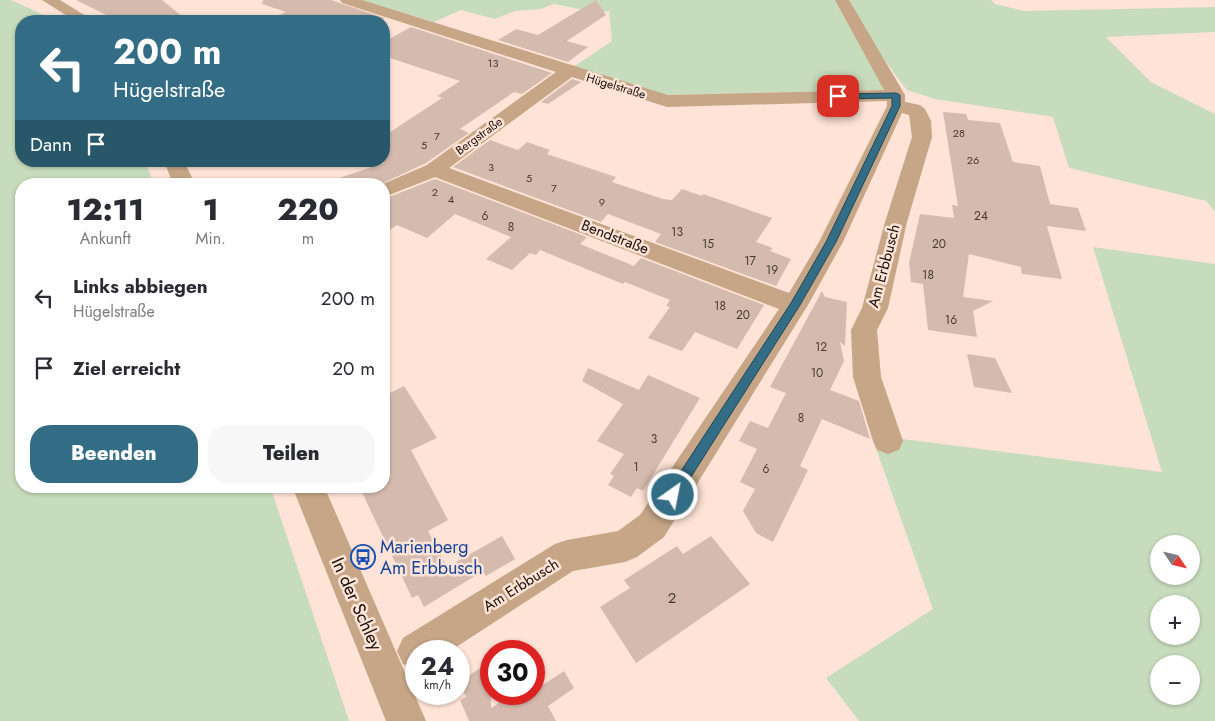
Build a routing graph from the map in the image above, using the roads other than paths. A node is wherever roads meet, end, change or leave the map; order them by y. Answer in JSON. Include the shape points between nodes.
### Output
{"nodes":[{"id":1,"x":49,"y":0,"type":"edge"},
{"id":2,"x":347,"y":0,"type":"edge"},
{"id":3,"x":842,"y":0,"type":"edge"},
{"id":4,"x":75,"y":15,"type":"edge"},
{"id":5,"x":568,"y":71,"type":"junction"},
{"id":6,"x":896,"y":101,"type":"junction"},
{"id":7,"x":434,"y":169,"type":"junction"},
{"id":8,"x":390,"y":189,"type":"edge"},
{"id":9,"x":795,"y":305,"type":"junction"},
{"id":10,"x":888,"y":441,"type":"dead end"},
{"id":11,"x":311,"y":493,"type":"edge"},
{"id":12,"x":434,"y":640,"type":"edge"},
{"id":13,"x":405,"y":657,"type":"edge"},
{"id":14,"x":406,"y":705,"type":"edge"},
{"id":15,"x":406,"y":721,"type":"edge"}],
"edges":[{"from":1,"to":4,"type":"street"},
{"from":2,"to":5,"type":"street","name":"Hügelstraße"},
{"from":3,"to":6,"type":"street"},
{"from":5,"to":6,"type":"street","name":"Hügelstraße","via":[[668,102]]},
{"from":5,"to":7,"type":"street","name":"Bergstraße"},
{"from":6,"to":9,"type":"street","name":"Am Erbbusch","via":[[831,242]]},
{"from":6,"to":10,"type":"street","name":"Am Erbbusch","via":[[918,113],[922,137],[896,222],[875,308],[864,330],[867,377]]},
{"from":7,"to":8,"type":"street","name":"Bergstraße"},
{"from":7,"to":9,"type":"street","name":"Bendstraße"},
{"from":9,"to":12,"type":"street","name":"Am Erbbusch","via":[[652,526],[625,546],[567,556]]},
{"from":11,"to":13,"type":"street","name":"In der Schley","via":[[341,569]]},
{"from":14,"to":15,"type":"street","name":"In der Schley"}]}
